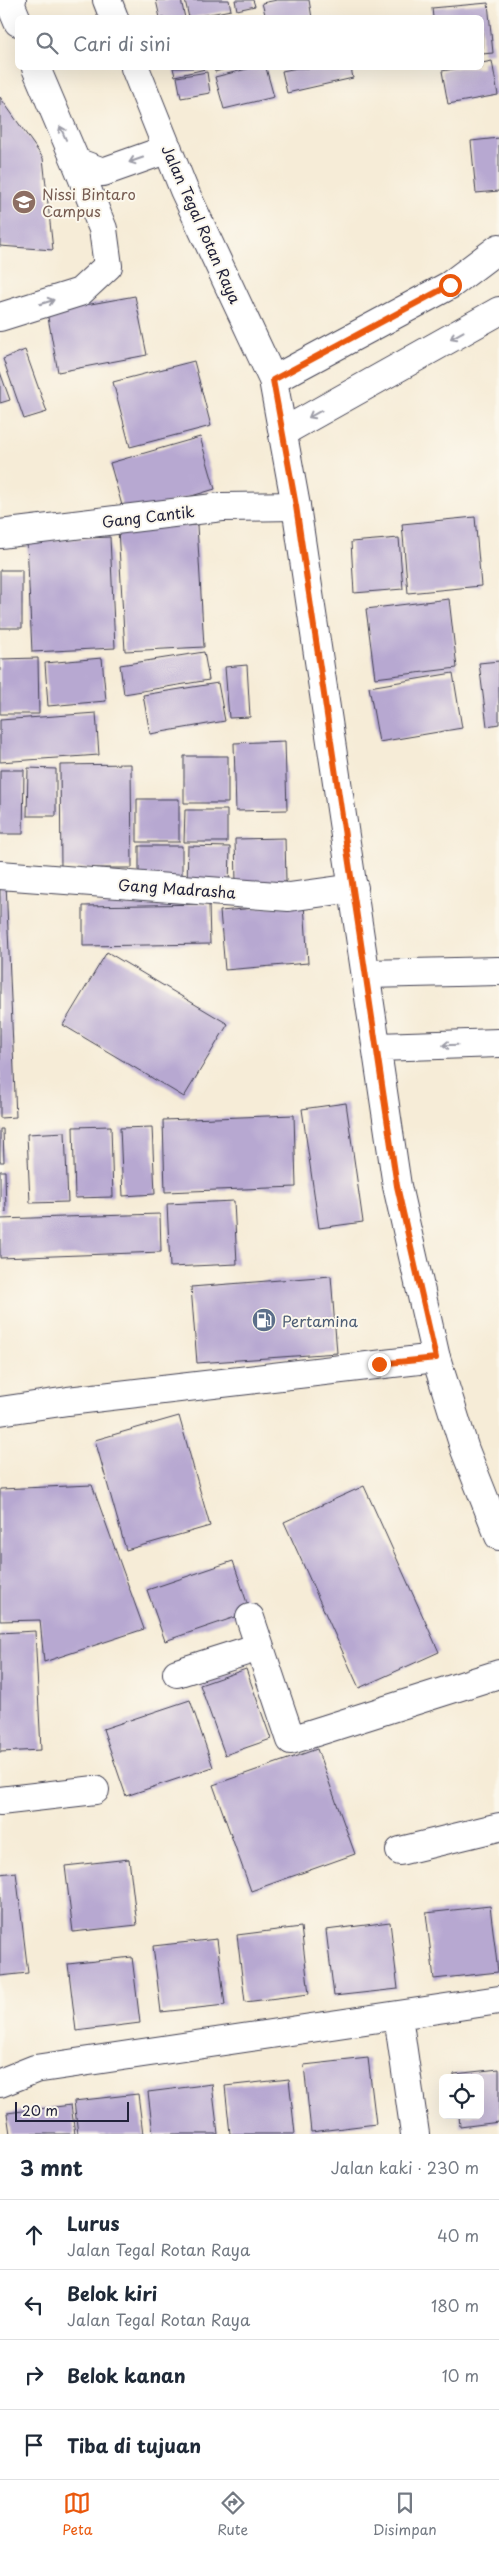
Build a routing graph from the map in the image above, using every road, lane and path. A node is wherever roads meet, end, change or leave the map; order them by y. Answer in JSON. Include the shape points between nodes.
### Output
{"nodes":[{"id":1,"x":107,"y":0,"type":"edge"},
{"id":2,"x":113,"y":15,"type":"edge"},
{"id":3,"x":37,"y":70,"type":"edge"},
{"id":4,"x":136,"y":70,"type":"edge"},
{"id":5,"x":168,"y":149,"type":"junction"},
{"id":6,"x":76,"y":162,"type":"junction"},
{"id":7,"x":499,"y":248,"type":"edge"},
{"id":8,"x":499,"y":311,"type":"edge"},
{"id":9,"x":0,"y":317,"type":"edge"},
{"id":10,"x":273,"y":380,"type":"junction"},
{"id":11,"x":283,"y":432,"type":"junction"},
{"id":12,"x":296,"y":506,"type":"junction"},
{"id":13,"x":0,"y":534,"type":"edge"},
{"id":14,"x":0,"y":875,"type":"edge"},
{"id":15,"x":354,"y":888,"type":"junction"},
{"id":16,"x":499,"y":971,"type":"edge"},
{"id":17,"x":367,"y":974,"type":"junction"},
{"id":18,"x":499,"y":1043,"type":"edge"},
{"id":19,"x":378,"y":1047,"type":"junction"},
{"id":20,"x":436,"y":1358,"type":"junction"},
{"id":21,"x":0,"y":1411,"type":"edge"},
{"id":22,"x":499,"y":1536,"type":"edge"},
{"id":23,"x":250,"y":1618,"type":"dead end"},
{"id":24,"x":259,"y":1646,"type":"junction"},
{"id":25,"x":177,"y":1673,"type":"dead end"},
{"id":26,"x":499,"y":1674,"type":"edge"},
{"id":27,"x":95,"y":1790,"type":"dead end"},
{"id":28,"x":0,"y":1801,"type":"edge"},
{"id":29,"x":499,"y":1828,"type":"edge"},
{"id":30,"x":400,"y":1851,"type":"dead end"},
{"id":31,"x":499,"y":2000,"type":"edge"},
{"id":32,"x":398,"y":2016,"type":"junction"},
{"id":33,"x":0,"y":2083,"type":"edge"},
{"id":34,"x":415,"y":2134,"type":"edge"}],
"edges":[{"from":1,"to":2,"type":"main road"},
{"from":6,"to":3,"type":"main road","one_way":true},
{"from":4,"to":5,"type":"main road","name":"Jalan Tegal Rotan Raya"},
{"from":5,"to":6,"type":"main road","one_way":true,"via":[[103,172]]},
{"from":5,"to":10,"type":"main road","name":"Jalan Tegal Rotan Raya"},
{"from":9,"to":6,"type":"main road","one_way":true,"via":[[80,292],[108,266],[103,229]]},
{"from":7,"to":10,"type":"main road","via":[[450,285]]},
{"from":8,"to":11,"type":"main road","one_way":true},
{"from":10,"to":11,"type":"main road","name":"Jalan Tegal Rotan Raya"},
{"from":11,"to":12,"type":"main road","name":"Jalan Tegal Rotan Raya"},
{"from":12,"to":13,"type":"main road","name":"Gang Cantik","via":[[222,507]]},
{"from":12,"to":15,"type":"main road","name":"Jalan Tegal Rotan Raya"},
{"from":14,"to":15,"type":"main road","name":"Gang Madrasha","via":[[289,896]]},
{"from":15,"to":17,"type":"main road","name":"Jalan Tegal Rotan Raya"},
{"from":16,"to":17,"type":"main road"},
{"from":17,"to":19,"type":"main road","name":"Jalan Tegal Rotan Raya"},
{"from":18,"to":19,"type":"main road","one_way":true},
{"from":19,"to":20,"type":"main road","name":"Jalan Tegal Rotan Raya","via":[[397,1186]]},
{"from":20,"to":21,"type":"main road"},
{"from":20,"to":22,"type":"main road","name":"Jalan Tegal Rotan Raya","via":[[465,1450]]},
{"from":23,"to":24,"type":"main road"},
{"from":24,"to":25,"type":"main road"},
{"from":24,"to":26,"type":"main road","via":[[291,1740]]},
{"from":27,"to":28,"type":"main road"},
{"from":29,"to":30,"type":"main road"},
{"from":31,"to":32,"type":"main road"},
{"from":32,"to":33,"type":"main road","via":[[35,2069]]},
{"from":32,"to":34,"type":"main road"}]}
